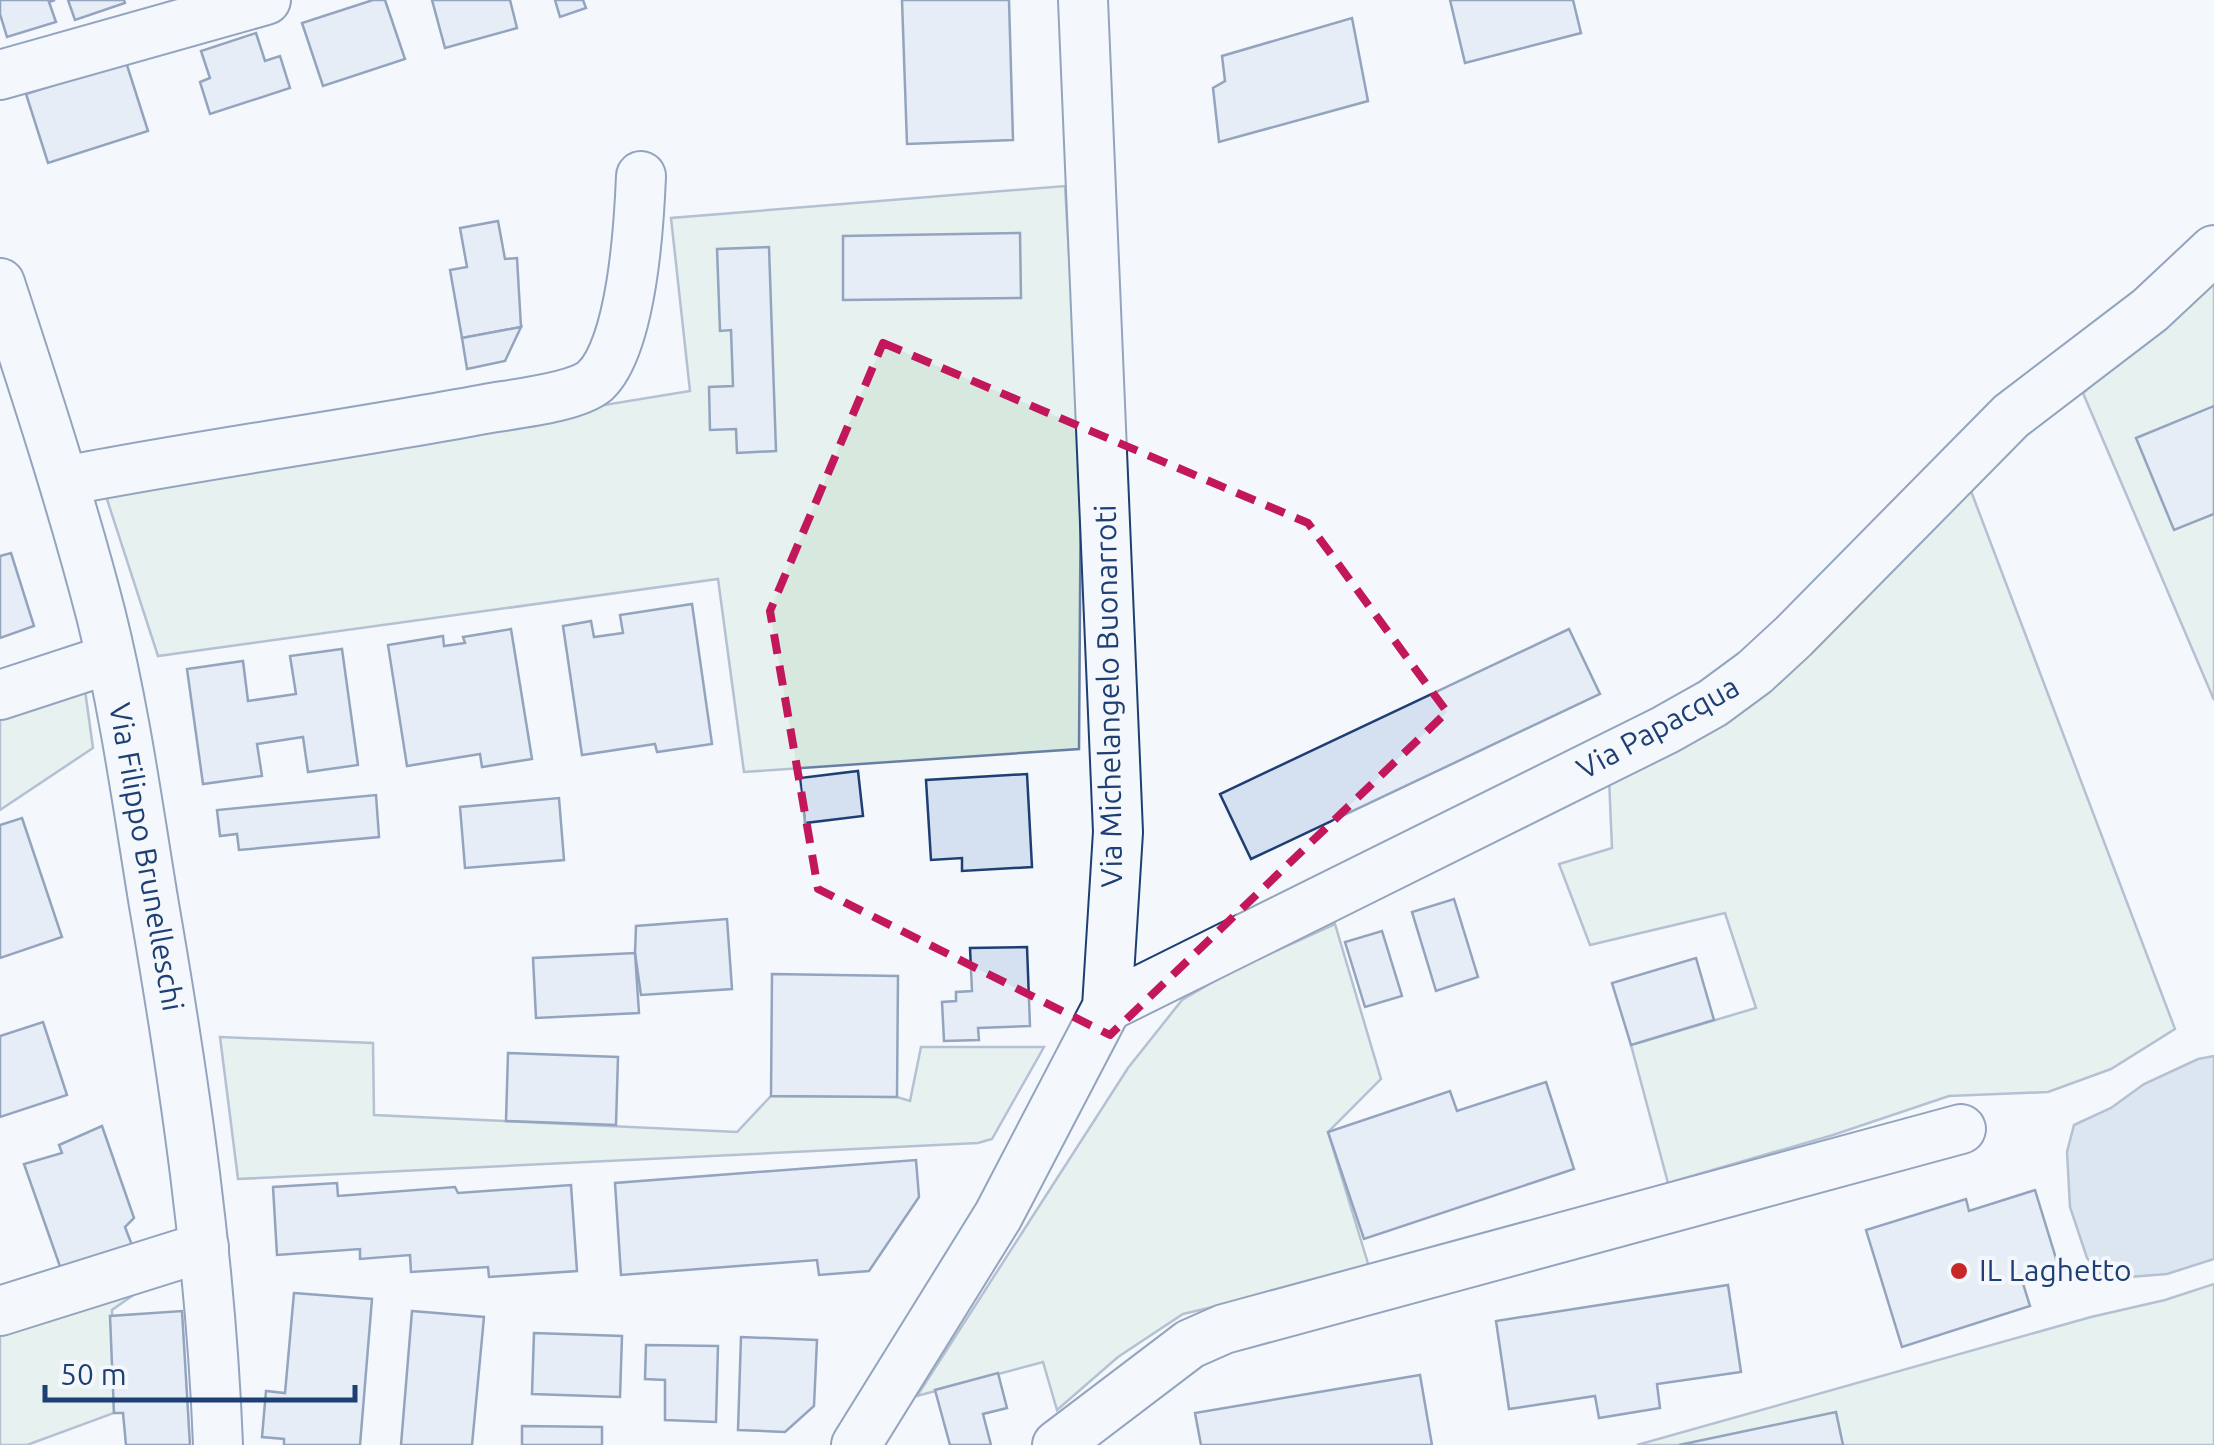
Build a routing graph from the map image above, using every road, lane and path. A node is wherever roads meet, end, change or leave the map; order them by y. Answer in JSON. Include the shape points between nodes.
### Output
{"nodes":[{"id":1,"x":266,"y":0,"type":"edge"},
{"id":2,"x":1083,"y":0,"type":"edge"},
{"id":3,"x":0,"y":75,"type":"edge"},
{"id":4,"x":641,"y":176,"type":"dead end"},
{"id":5,"x":2214,"y":250,"type":"edge"},
{"id":6,"x":0,"y":283,"type":"edge"},
{"id":7,"x":64,"y":481,"type":"junction"},
{"id":8,"x":110,"y":660,"type":"junction"},
{"id":9,"x":0,"y":694,"type":"edge"},
{"id":10,"x":1108,"y":1007,"type":"junction"},
{"id":11,"x":1961,"y":1129,"type":"dead end"},
{"id":12,"x":204,"y":1247,"type":"junction"},
{"id":13,"x":0,"y":1311,"type":"edge"},
{"id":14,"x":218,"y":1445,"type":"edge"},
{"id":15,"x":856,"y":1445,"type":"edge"},
{"id":16,"x":1058,"y":1445,"type":"edge"}],
"edges":[{"from":1,"to":3,"type":"street"},
{"from":2,"to":10,"type":"street","name":"Via Michelangelo Buonarroti","via":[[1118,832]]},
{"from":4,"to":7,"type":"street","via":[[621,332],[606,368],[582,389]]},
{"from":5,"to":10,"type":"street","name":"Via Papacqua","via":[[2150,310],[2010,416],[1794,636],[1714,703]]},
{"from":6,"to":7,"type":"street","name":"Via Filippo Brunelleschi"},
{"from":7,"to":8,"type":"street","name":"Via Filippo Brunelleschi"},
{"from":8,"to":9,"type":"street"},
{"from":8,"to":12,"type":"street","name":"Via Filippo Brunelleschi","via":[[182,1066]]},
{"from":10,"to":15,"type":"street","name":"Via Michelangelo Buonarroti","via":[[998,1216]]},
{"from":11,"to":16,"type":"street","via":[[1224,1330],[1190,1344]]},
{"from":12,"to":13,"type":"street"},
{"from":12,"to":14,"type":"street","name":"Via Filippo Brunelleschi"}]}
